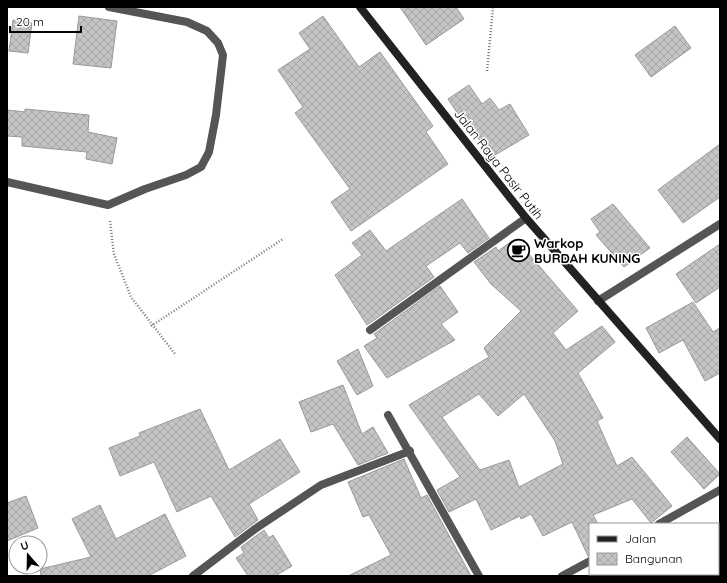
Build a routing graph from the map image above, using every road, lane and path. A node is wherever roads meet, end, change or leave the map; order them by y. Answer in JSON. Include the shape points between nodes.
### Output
{"nodes":[{"id":1,"x":109,"y":7,"type":"edge"},
{"id":2,"x":360,"y":7,"type":"edge"},
{"id":3,"x":493,"y":7,"type":"edge"},
{"id":4,"x":487,"y":71,"type":"dead end"},
{"id":5,"x":7,"y":182,"type":"edge"},
{"id":6,"x":108,"y":205,"type":"junction"},
{"id":7,"x":526,"y":218,"type":"junction"},
{"id":8,"x":720,"y":224,"type":"edge"},
{"id":9,"x":283,"y":239,"type":"dead end"},
{"id":10,"x":598,"y":300,"type":"junction"},
{"id":11,"x":151,"y":326,"type":"junction"},
{"id":12,"x":370,"y":330,"type":"dead end"},
{"id":13,"x":175,"y":354,"type":"dead end"},
{"id":14,"x":388,"y":415,"type":"dead end"},
{"id":15,"x":719,"y":437,"type":"edge"},
{"id":16,"x":410,"y":451,"type":"junction"},
{"id":17,"x":720,"y":490,"type":"edge"},
{"id":18,"x":661,"y":523,"type":"edge"},
{"id":19,"x":589,"y":562,"type":"edge"},
{"id":20,"x":193,"y":576,"type":"edge"},
{"id":21,"x":479,"y":576,"type":"edge"},
{"id":22,"x":562,"y":576,"type":"edge"}],
"edges":[{"from":1,"to":6,"type":"street","via":[[187,22],[207,31],[218,43],[223,55],[209,152],[201,167]]},
{"from":2,"to":7,"type":"street","name":"Jalan Raya Pasir Putih"},
{"from":3,"to":4,"type":"path"},
{"from":5,"to":6,"type":"street"},
{"from":6,"to":11,"type":"path","via":[[114,254],[131,297]]},
{"from":7,"to":10,"type":"street","name":"Jalan Raya Pasir Putih"},
{"from":7,"to":12,"type":"street"},
{"from":8,"to":10,"type":"street"},
{"from":9,"to":11,"type":"path"},
{"from":10,"to":15,"type":"street","name":"Jalan Raya Pasir Putih"},
{"from":11,"to":13,"type":"path"},
{"from":14,"to":16,"type":"street"},
{"from":16,"to":20,"type":"street","via":[[321,485],[261,525]]},
{"from":16,"to":21,"type":"street"},
{"from":17,"to":18,"type":"street"},
{"from":19,"to":22,"type":"street"}]}
